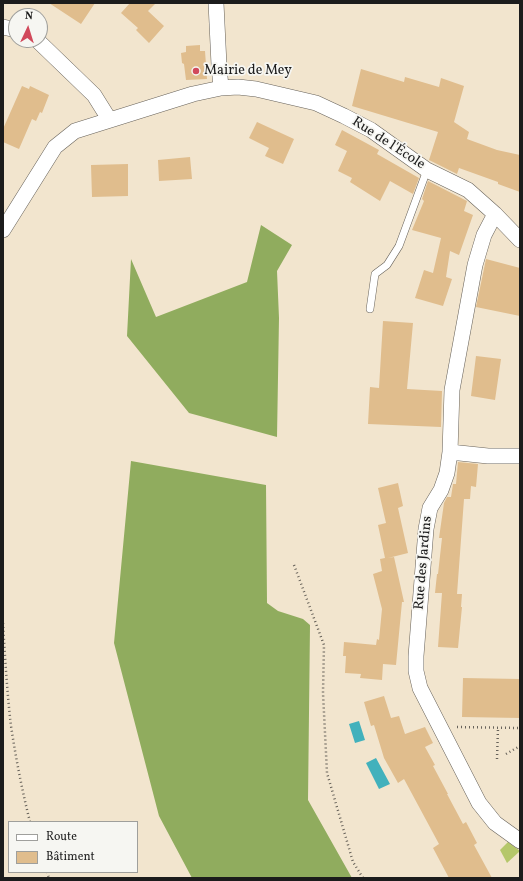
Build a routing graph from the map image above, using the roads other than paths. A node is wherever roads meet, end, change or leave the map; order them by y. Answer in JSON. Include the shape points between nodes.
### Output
{"nodes":[{"id":1,"x":216,"y":3,"type":"edge"},
{"id":2,"x":45,"y":48,"type":"edge"},
{"id":3,"x":221,"y":88,"type":"junction"},
{"id":4,"x":109,"y":119,"type":"junction"},
{"id":5,"x":427,"y":170,"type":"junction"},
{"id":6,"x":495,"y":214,"type":"junction"},
{"id":7,"x":3,"y":230,"type":"edge"},
{"id":8,"x":520,"y":240,"type":"edge"},
{"id":9,"x":370,"y":309,"type":"dead end"},
{"id":10,"x":450,"y":452,"type":"junction"},
{"id":11,"x":520,"y":456,"type":"edge"},
{"id":12,"x":520,"y":841,"type":"edge"}],
"edges":[{"from":1,"to":3,"type":"street"},
{"from":2,"to":4,"type":"street","via":[[94,95]]},
{"from":3,"to":4,"type":"street","name":"Rue de l'École"},
{"from":3,"to":5,"type":"street","name":"Rue de l'École","via":[[256,89],[316,103],[371,130]]},
{"from":4,"to":7,"type":"street","name":"Rue de l'École","via":[[75,131],[54,147]]},
{"from":5,"to":6,"type":"street","name":"Rue de l'École","via":[[468,190]]},
{"from":5,"to":9,"type":"lane","via":[[399,246],[387,265],[375,274]]},
{"from":6,"to":8,"type":"street","name":"Rue de l'École"},
{"from":6,"to":10,"type":"street","name":"Rue des Jardins","via":[[484,235],[475,265],[452,390]]},
{"from":10,"to":11,"type":"street"},
{"from":10,"to":12,"type":"street","name":"Rue des Jardins","via":[[447,472],[441,490],[430,508],[426,529],[416,671],[420,688],[479,803],[495,823]]}]}
